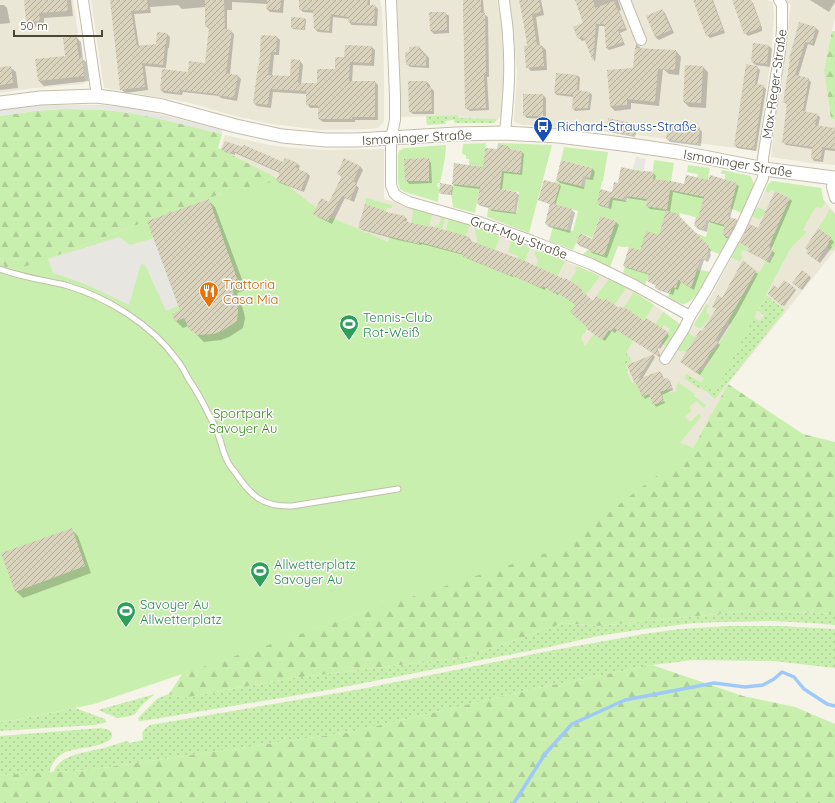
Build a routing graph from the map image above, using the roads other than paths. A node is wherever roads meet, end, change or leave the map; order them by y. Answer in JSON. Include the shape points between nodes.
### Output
{"nodes":[{"id":1,"x":84,"y":0,"type":"edge"},
{"id":2,"x":391,"y":0,"type":"edge"},
{"id":3,"x":504,"y":0,"type":"edge"},
{"id":4,"x":626,"y":0,"type":"edge"},
{"id":5,"x":779,"y":0,"type":"edge"},
{"id":6,"x":641,"y":40,"type":"dead end"},
{"id":7,"x":97,"y":96,"type":"junction"},
{"id":8,"x":0,"y":103,"type":"edge"},
{"id":9,"x":505,"y":133,"type":"junction"},
{"id":10,"x":391,"y":138,"type":"junction"},
{"id":11,"x":764,"y":169,"type":"junction"},
{"id":12,"x":835,"y":178,"type":"edge"},
{"id":13,"x":835,"y":198,"type":"edge"},
{"id":14,"x":0,"y":269,"type":"edge"},
{"id":15,"x":690,"y":316,"type":"junction"},
{"id":16,"x":665,"y":359,"type":"dead end"},
{"id":17,"x":398,"y":489,"type":"dead end"}],
"edges":[{"from":1,"to":7,"type":"street"},
{"from":2,"to":10,"type":"street","via":[[395,96],[395,120]]},
{"from":3,"to":9,"type":"street","via":[[509,51]]},
{"from":4,"to":6,"type":"street"},
{"from":5,"to":11,"type":"street","name":"Max-Reger-Straße","via":[[782,5],[782,30]]},
{"from":7,"to":8,"type":"street","name":"Ismaninger Straße","via":[[40,98]]},
{"from":7,"to":10,"type":"street","name":"Ismaninger Straße","via":[[162,106],[282,136],[326,140]]},
{"from":9,"to":10,"type":"street","name":"Ismaninger Straße"},
{"from":9,"to":11,"type":"street","name":"Ismaninger Straße","via":[[559,136],[630,145]]},
{"from":10,"to":15,"type":"street","name":"Graf-Moy-Straße","via":[[391,185],[394,193],[401,199],[479,222],[591,264]]},
{"from":11,"to":12,"type":"street","name":"Ismaninger Straße"},
{"from":11,"to":15,"type":"street","via":[[764,178],[742,224]]},
{"from":12,"to":13,"type":"street","via":[[832,186]]},
{"from":14,"to":17,"type":"lane","via":[[92,294],[130,315],[150,331],[177,360],[209,414],[226,460],[246,488],[259,499],[277,506],[292,506]]},
{"from":15,"to":16,"type":"street"}]}
